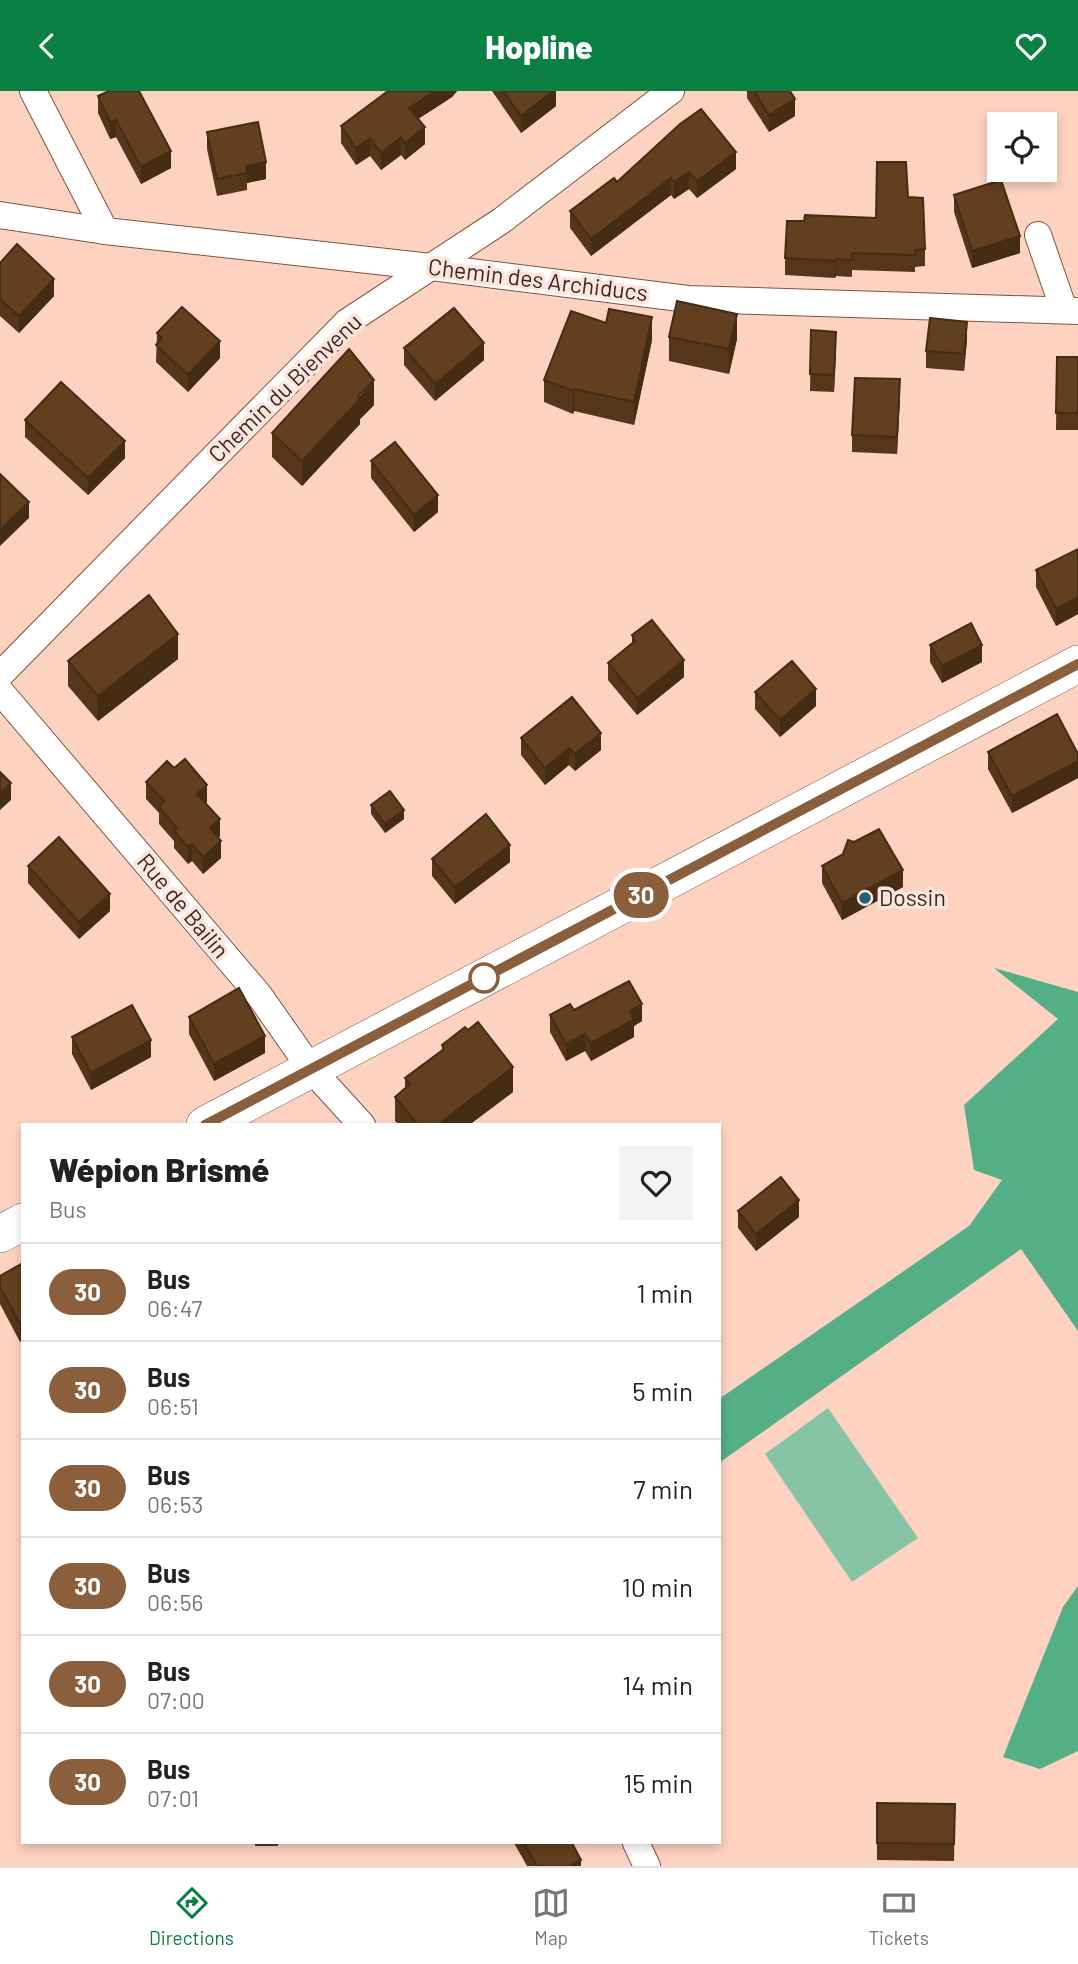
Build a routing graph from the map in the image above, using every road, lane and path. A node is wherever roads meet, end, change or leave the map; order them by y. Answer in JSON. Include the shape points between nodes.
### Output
{"nodes":[{"id":1,"x":33,"y":91,"type":"edge"},
{"id":2,"x":671,"y":91,"type":"edge"},
{"id":3,"x":0,"y":215,"type":"edge"},
{"id":4,"x":105,"y":231,"type":"junction"},
{"id":5,"x":1038,"y":235,"type":"dead end"},
{"id":6,"x":431,"y":267,"type":"junction"},
{"id":7,"x":1071,"y":310,"type":"edge"},
{"id":8,"x":1078,"y":664,"type":"edge"},
{"id":9,"x":0,"y":675,"type":"edge"},
{"id":10,"x":0,"y":691,"type":"edge"},
{"id":11,"x":311,"y":1069,"type":"junction"},
{"id":12,"x":209,"y":1123,"type":"edge"},
{"id":13,"x":360,"y":1123,"type":"edge"},
{"id":14,"x":21,"y":1223,"type":"edge"},
{"id":15,"x":0,"y":1234,"type":"edge"},
{"id":16,"x":636,"y":1844,"type":"edge"},
{"id":17,"x":647,"y":1866,"type":"edge"}],
"edges":[{"from":1,"to":4,"type":"street"},
{"from":2,"to":6,"type":"street","name":"Chemin du Bienvenu","via":[[501,221]]},
{"from":3,"to":4,"type":"street","name":"Chemin des Archiducs"},
{"from":4,"to":6,"type":"street","name":"Chemin des Archiducs"},
{"from":5,"to":7,"type":"street"},
{"from":6,"to":7,"type":"street","name":"Chemin des Archiducs","via":[[688,299]]},
{"from":6,"to":9,"type":"street","name":"Chemin du Bienvenu","via":[[347,322]]},
{"from":8,"to":11,"type":"main road"},
{"from":10,"to":11,"type":"street","name":"Rue de Bailin","via":[[259,995]]},
{"from":11,"to":12,"type":"main road"},
{"from":11,"to":13,"type":"street","name":"Rue de Bailin"},
{"from":14,"to":15,"type":"main road"},
{"from":16,"to":17,"type":"street"}]}
